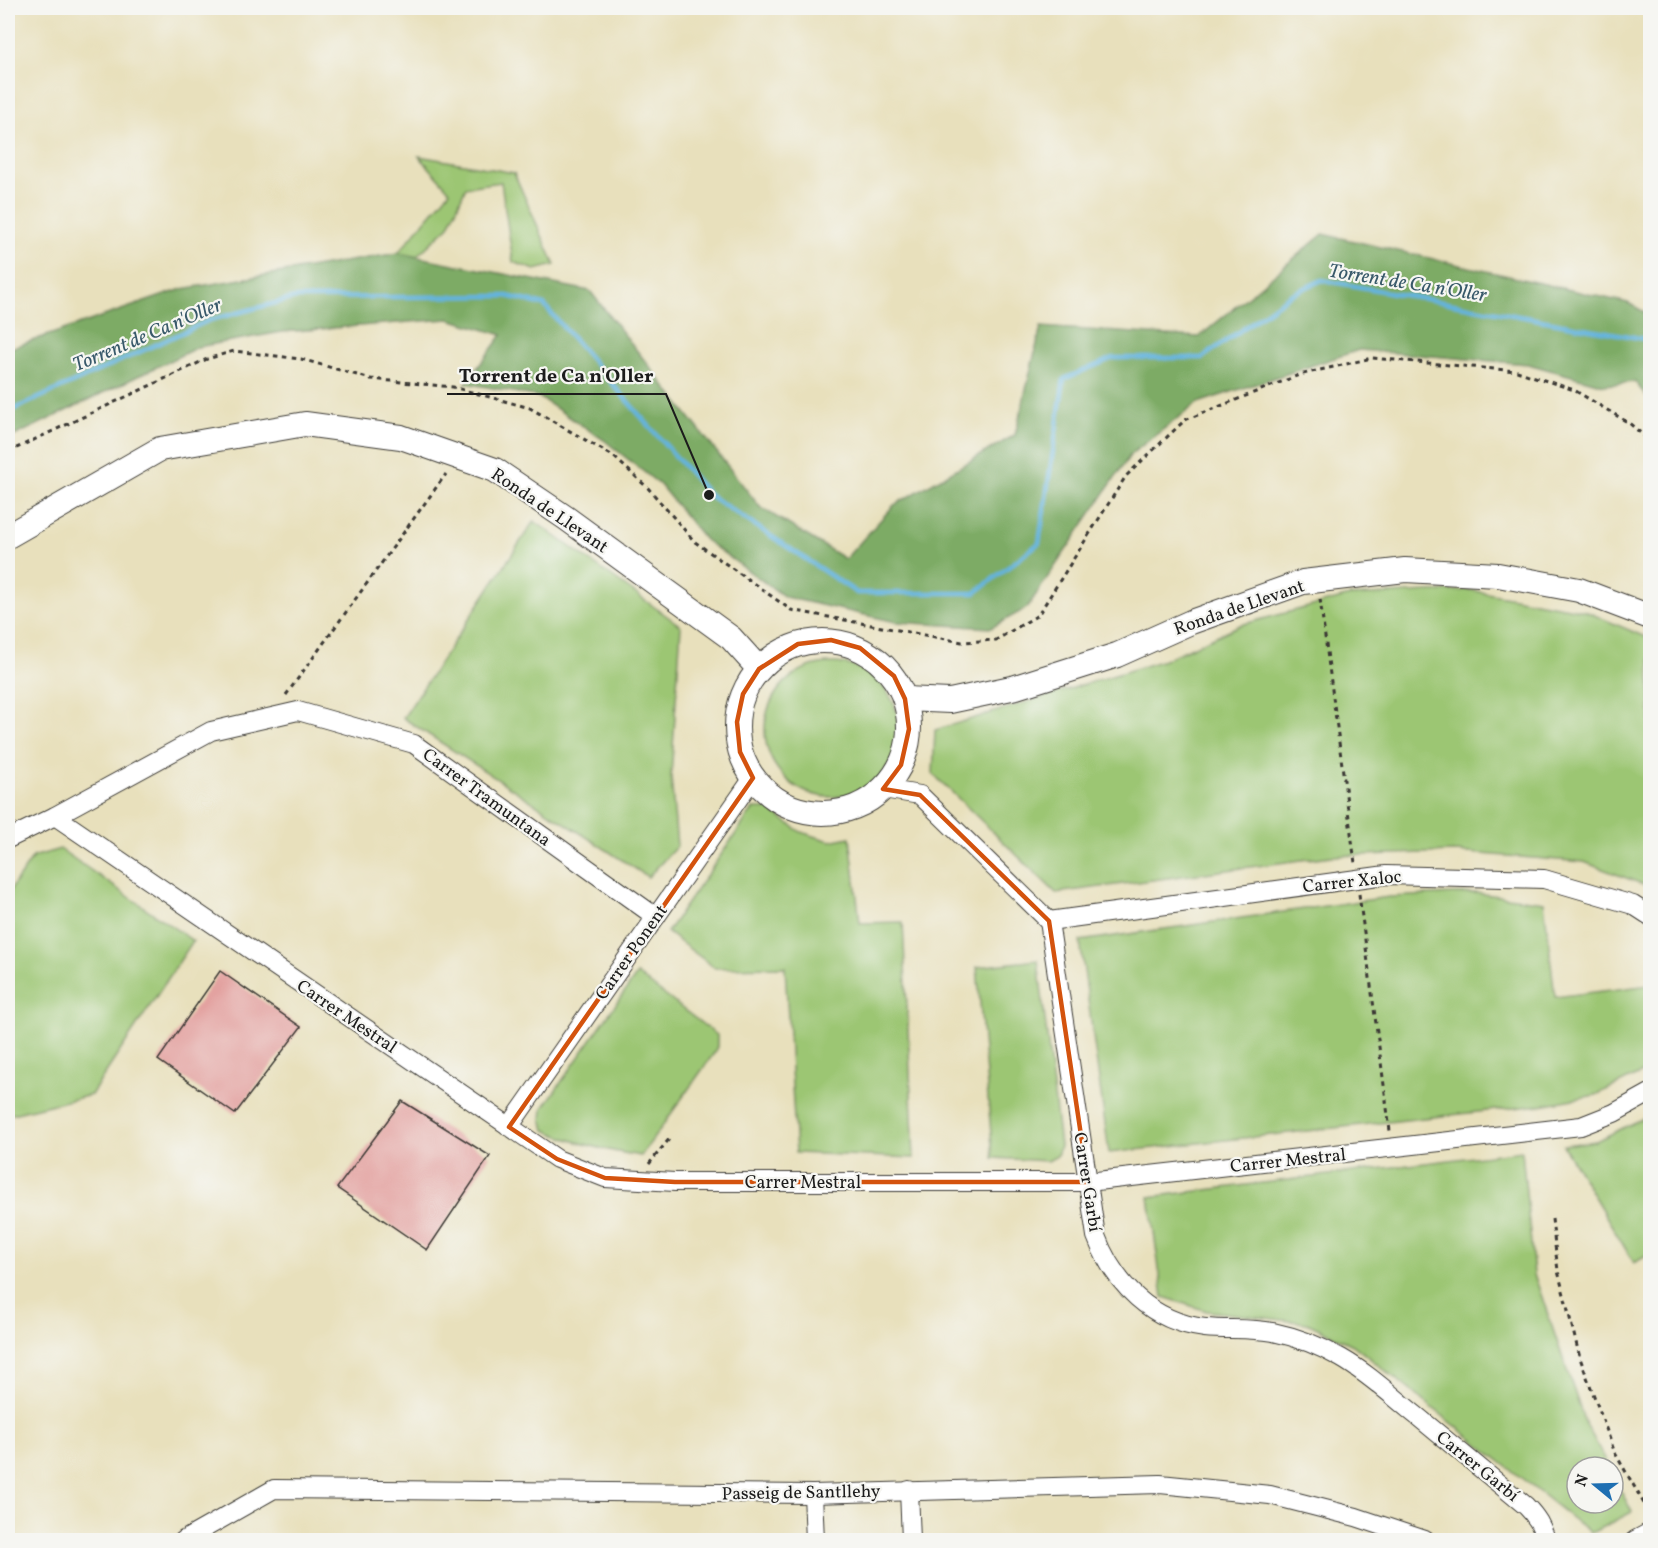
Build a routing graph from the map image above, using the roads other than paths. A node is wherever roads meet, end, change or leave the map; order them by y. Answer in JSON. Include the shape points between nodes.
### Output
{"nodes":[{"id":1,"x":8,"y":537,"type":"edge"},
{"id":2,"x":1650,"y":617,"type":"edge"},
{"id":3,"x":759,"y":669,"type":"junction"},
{"id":4,"x":905,"y":699,"type":"junction"},
{"id":5,"x":753,"y":778,"type":"junction"},
{"id":6,"x":883,"y":789,"type":"junction"},
{"id":7,"x":55,"y":816,"type":"junction"},
{"id":8,"x":8,"y":839,"type":"edge"},
{"id":9,"x":1650,"y":916,"type":"edge"},
{"id":10,"x":656,"y":917,"type":"junction"},
{"id":11,"x":1049,"y":921,"type":"junction"},
{"id":12,"x":1650,"y":1093,"type":"edge"},
{"id":13,"x":508,"y":1127,"type":"junction"},
{"id":14,"x":1088,"y":1182,"type":"junction"},
{"id":15,"x":909,"y":1490,"type":"junction"},
{"id":16,"x":813,"y":1494,"type":"junction"},
{"id":17,"x":1650,"y":1532,"type":"edge"},
{"id":18,"x":184,"y":1540,"type":"edge"},
{"id":19,"x":815,"y":1540,"type":"edge"},
{"id":20,"x":911,"y":1540,"type":"edge"},
{"id":21,"x":1425,"y":1540,"type":"edge"},
{"id":22,"x":1546,"y":1540,"type":"edge"},
{"id":23,"x":1635,"y":1540,"type":"edge"}],
"edges":[{"from":1,"to":3,"type":"main road","name":"Ronda de Llevant","via":[[159,448],[305,424],[401,437],[495,470],[731,639]]},
{"from":2,"to":4,"type":"main road","name":"Ronda de Llevant","via":[[1579,590],[1498,575],[1405,570],[1303,582],[1191,622],[1117,655],[1016,687],[950,701]]},
{"from":3,"to":4,"type":"main road","via":[[798,644],[831,640],[860,648],[894,676]]},
{"from":3,"to":5,"type":"main road","via":[[743,694],[737,722],[740,752]]},
{"from":4,"to":6,"type":"main road","via":[[909,729],[901,765]]},
{"from":5,"to":6,"type":"main road","via":[[774,798],[791,807],[820,813],[843,811]]},
{"from":5,"to":10,"type":"street","name":"Carrer Ponent"},
{"from":6,"to":11,"type":"street","via":[[920,795]]},
{"from":7,"to":8,"type":"street","name":"Carrer Tramuntana"},
{"from":7,"to":10,"type":"street","name":"Carrer Tramuntana","via":[[211,731],[298,711],[414,744]]},
{"from":7,"to":13,"type":"street","name":"Carrer Mestral"},
{"from":9,"to":11,"type":"street","name":"Carrer Xaloc","via":[[1633,905],[1544,879],[1386,875]]},
{"from":10,"to":13,"type":"street","name":"Carrer Ponent"},
{"from":11,"to":14,"type":"street","name":"Carrer Garbí"},
{"from":12,"to":14,"type":"street","name":"Carrer Mestral","via":[[1581,1126]]},
{"from":13,"to":14,"type":"street","name":"Carrer Mestral","via":[[556,1159],[605,1178],[675,1182]]},
{"from":14,"to":22,"type":"street","name":"Carrer Garbí","via":[[1096,1236],[1104,1257],[1126,1288],[1142,1302],[1161,1315],[1194,1326],[1253,1329],[1294,1337],[1354,1366],[1526,1506],[1537,1517]]},
{"from":15,"to":16,"type":"street","name":"Passeig de Santllehy"},
{"from":15,"to":20,"type":"street"},
{"from":15,"to":21,"type":"street","name":"Passeig de Santllehy","via":[[1160,1484],[1270,1495]]},
{"from":16,"to":18,"type":"street","name":"Passeig de Santllehy","via":[[274,1489]]},
{"from":16,"to":19,"type":"street"},
{"from":17,"to":23,"type":"street"}]}
